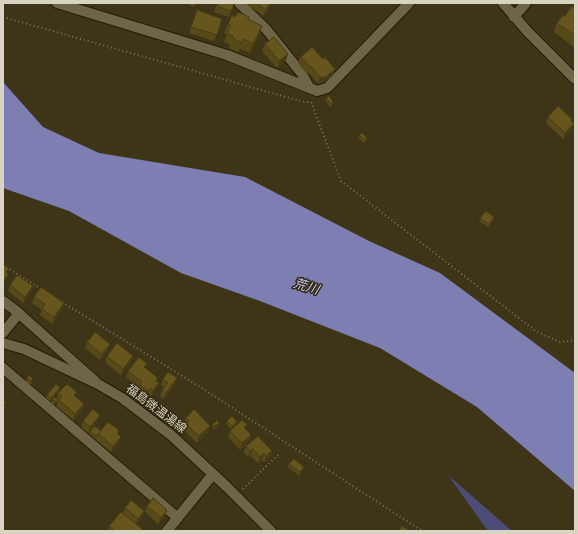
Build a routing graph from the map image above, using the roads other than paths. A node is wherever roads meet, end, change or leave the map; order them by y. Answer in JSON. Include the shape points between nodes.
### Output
{"nodes":[{"id":1,"x":57,"y":3,"type":"edge"},
{"id":2,"x":239,"y":3,"type":"edge"},
{"id":3,"x":409,"y":3,"type":"edge"},
{"id":4,"x":503,"y":3,"type":"edge"},
{"id":5,"x":526,"y":3,"type":"edge"},
{"id":6,"x":514,"y":17,"type":"junction"},
{"id":7,"x":575,"y":80,"type":"edge"},
{"id":8,"x":308,"y":87,"type":"junction"},
{"id":9,"x":3,"y":301,"type":"edge"},
{"id":10,"x":19,"y":313,"type":"junction"},
{"id":11,"x":3,"y":333,"type":"edge"},
{"id":12,"x":3,"y":343,"type":"edge"},
{"id":13,"x":3,"y":368,"type":"edge"},
{"id":14,"x":98,"y":384,"type":"junction"},
{"id":15,"x":213,"y":474,"type":"junction"},
{"id":16,"x":178,"y":518,"type":"junction"},
{"id":17,"x":167,"y":531,"type":"edge"},
{"id":18,"x":271,"y":531,"type":"edge"}],
"edges":[{"from":1,"to":8,"type":"street","via":[[227,55]]},
{"from":2,"to":8,"type":"street","via":[[266,29],[302,74]]},
{"from":3,"to":8,"type":"street","via":[[332,84],[317,91]]},
{"from":4,"to":6,"type":"street"},
{"from":5,"to":6,"type":"street"},
{"from":6,"to":7,"type":"street"},
{"from":9,"to":10,"type":"street"},
{"from":10,"to":11,"type":"street"},
{"from":10,"to":14,"type":"street"},
{"from":12,"to":14,"type":"street","name":"福島微温湯線","via":[[24,349]]},
{"from":13,"to":16,"type":"street"},
{"from":14,"to":15,"type":"street","name":"福島微温湯線","via":[[122,398],[171,435]]},
{"from":15,"to":16,"type":"street"},
{"from":15,"to":18,"type":"street","name":"福島微温湯線"},
{"from":16,"to":17,"type":"street"}]}
